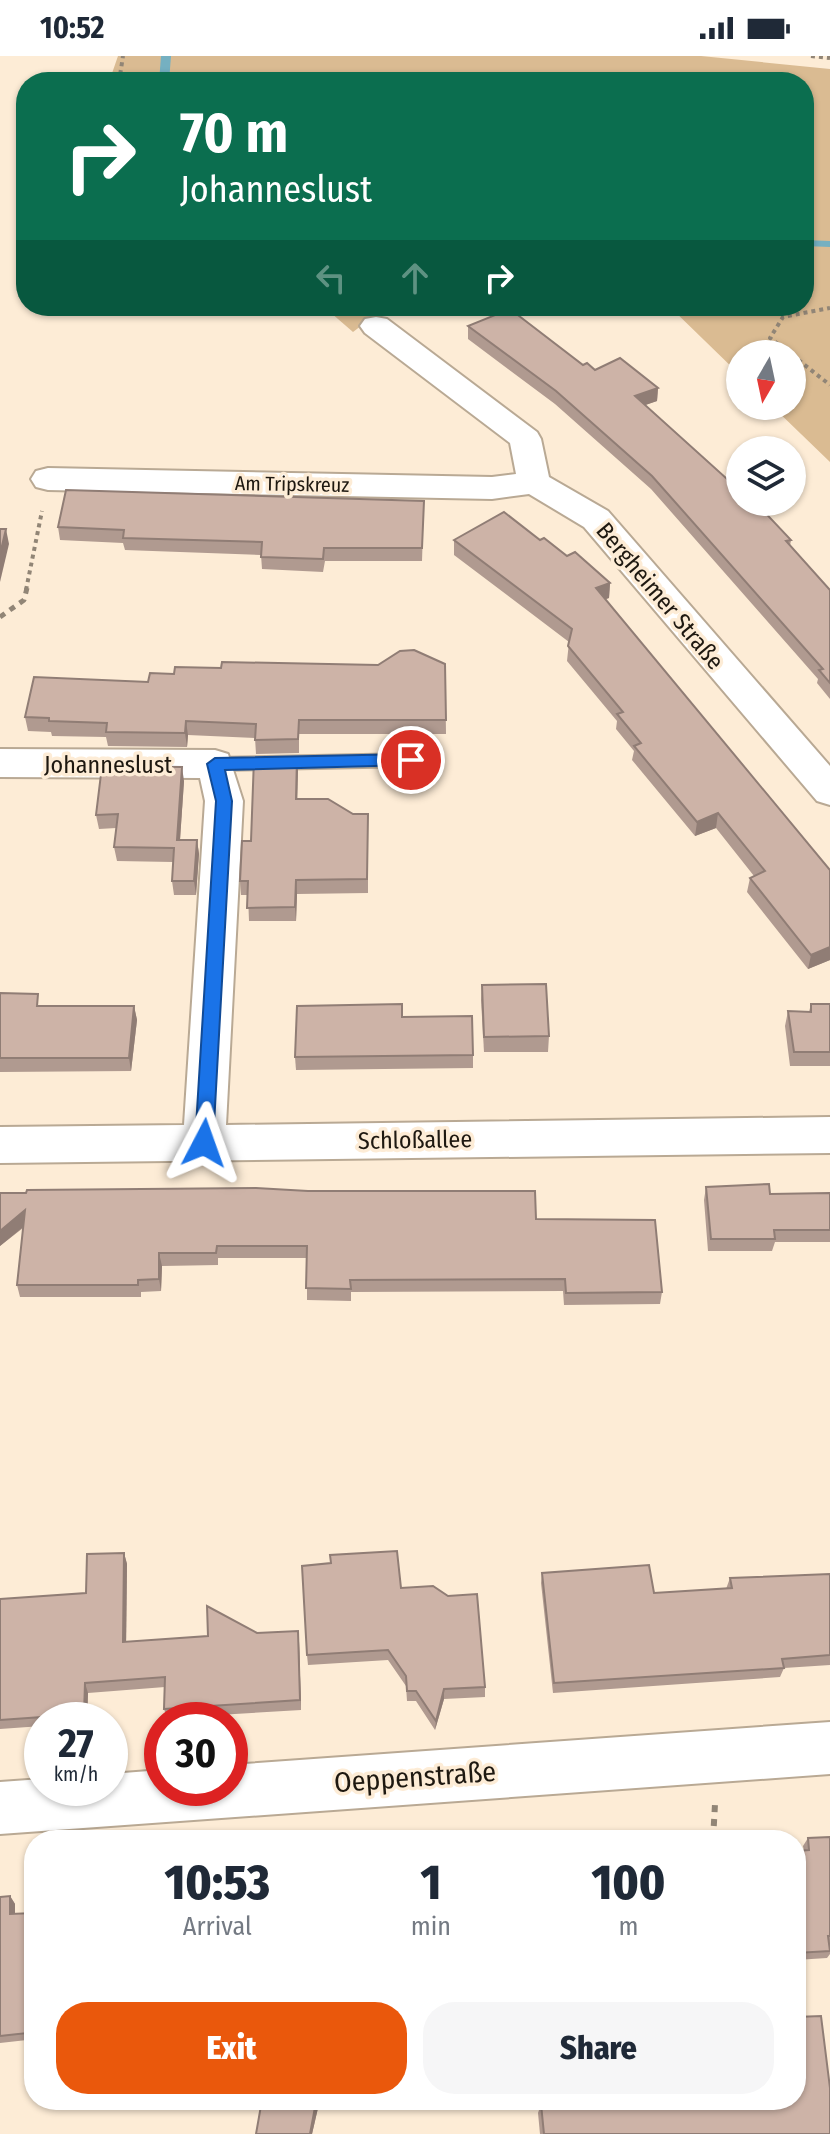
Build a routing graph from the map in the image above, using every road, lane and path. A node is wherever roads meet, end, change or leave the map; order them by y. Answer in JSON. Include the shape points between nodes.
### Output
{"nodes":[{"id":1,"x":811,"y":56,"type":"edge"},
{"id":2,"x":830,"y":58,"type":"edge"},
{"id":3,"x":788,"y":316,"type":"edge"},
{"id":4,"x":376,"y":326,"type":"dead end"},
{"id":5,"x":773,"y":340,"type":"edge"},
{"id":6,"x":806,"y":365,"type":"edge"},
{"id":7,"x":830,"y":385,"type":"edge"},
{"id":8,"x":48,"y":479,"type":"joint"},
{"id":9,"x":534,"y":482,"type":"junction"},
{"id":10,"x":0,"y":617,"type":"edge"},
{"id":11,"x":411,"y":760,"type":"dead end"},
{"id":12,"x":0,"y":763,"type":"edge"},
{"id":13,"x":215,"y":764,"type":"junction"},
{"id":14,"x":830,"y":791,"type":"edge"},
{"id":15,"x":830,"y":1135,"type":"edge"},
{"id":16,"x":204,"y":1143,"type":"junction"},
{"id":17,"x":0,"y":1145,"type":"edge"},
{"id":18,"x":830,"y":1748,"type":"edge"},
{"id":19,"x":0,"y":1808,"type":"edge"}],
"edges":[{"from":1,"to":2,"type":"path"},
{"from":3,"to":5,"type":"path"},
{"from":4,"to":9,"type":"street","via":[[525,439]]},
{"from":6,"to":7,"type":"path"},
{"from":8,"to":9,"type":"street","name":"Am Tripskreuz","via":[[492,488]]},
{"from":8,"to":10,"type":"path","via":[[24,600]]},
{"from":9,"to":14,"type":"street","name":"Bergheimer Straße","via":[[596,519]]},
{"from":11,"to":13,"type":"lane","name":"Johanneslust"},
{"from":12,"to":13,"type":"street","name":"Johanneslust"},
{"from":13,"to":16,"type":"street","via":[[224,801]]},
{"from":15,"to":16,"type":"street","name":"Schloßallee"},
{"from":16,"to":17,"type":"street","name":"Schloßallee"},
{"from":18,"to":19,"type":"street","name":"Oeppenstraße"}]}
